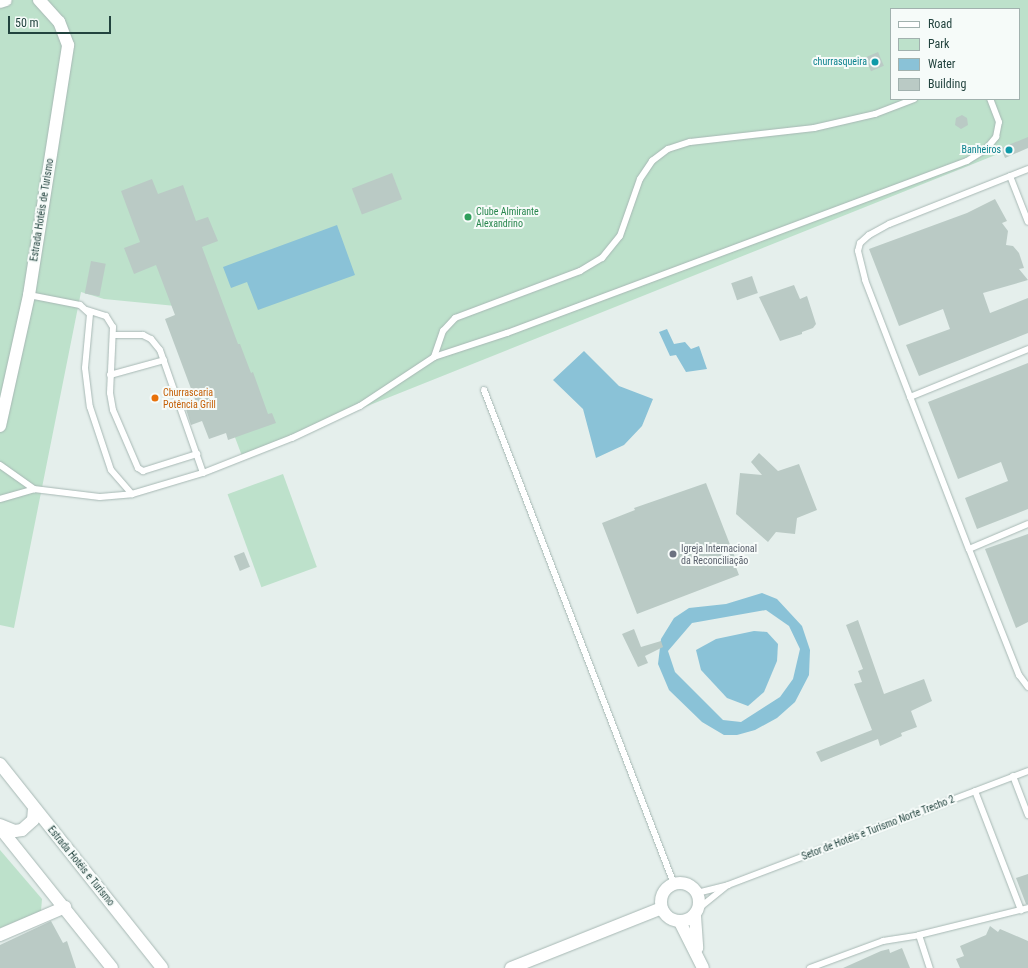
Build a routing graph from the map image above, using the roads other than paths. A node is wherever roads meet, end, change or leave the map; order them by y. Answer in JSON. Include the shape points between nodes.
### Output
{"nodes":[{"id":1,"x":6,"y":0,"type":"edge"},
{"id":2,"x":36,"y":0,"type":"edge"},
{"id":3,"x":39,"y":0,"type":"edge"},
{"id":4,"x":0,"y":2,"type":"edge"},
{"id":5,"x":911,"y":100,"type":"edge"},
{"id":6,"x":990,"y":100,"type":"edge"},
{"id":7,"x":1028,"y":169,"type":"edge"},
{"id":8,"x":1010,"y":176,"type":"junction"},
{"id":9,"x":1028,"y":222,"type":"edge"},
{"id":10,"x":29,"y":295,"type":"junction"},
{"id":11,"x":87,"y":310,"type":"junction"},
{"id":12,"x":113,"y":335,"type":"junction"},
{"id":13,"x":1028,"y":349,"type":"edge"},
{"id":14,"x":434,"y":356,"type":"junction"},
{"id":15,"x":164,"y":360,"type":"junction"},
{"id":16,"x":110,"y":375,"type":"junction"},
{"id":17,"x":484,"y":390,"type":"dead end"},
{"id":18,"x":910,"y":397,"type":"junction"},
{"id":19,"x":0,"y":426,"type":"edge"},
{"id":20,"x":197,"y":454,"type":"junction"},
{"id":21,"x":0,"y":464,"type":"edge"},
{"id":22,"x":203,"y":473,"type":"junction"},
{"id":23,"x":34,"y":489,"type":"junction"},
{"id":24,"x":132,"y":494,"type":"junction"},
{"id":25,"x":0,"y":500,"type":"edge"},
{"id":26,"x":1028,"y":524,"type":"edge"},
{"id":27,"x":969,"y":549,"type":"junction"},
{"id":28,"x":1028,"y":687,"type":"edge"},
{"id":29,"x":0,"y":764,"type":"edge"},
{"id":30,"x":1028,"y":771,"type":"edge"},
{"id":31,"x":1013,"y":776,"type":"junction"},
{"id":32,"x":975,"y":791,"type":"junction"},
{"id":33,"x":34,"y":808,"type":"junction"},
{"id":34,"x":1028,"y":815,"type":"edge"},
{"id":35,"x":0,"y":827,"type":"edge"},
{"id":36,"x":674,"y":884,"type":"junction"},
{"id":37,"x":728,"y":885,"type":"junction"},
{"id":38,"x":697,"y":893,"type":"junction"},
{"id":39,"x":64,"y":907,"type":"junction"},
{"id":40,"x":1028,"y":908,"type":"edge"},
{"id":41,"x":1021,"y":910,"type":"junction"},
{"id":42,"x":665,"y":912,"type":"junction"},
{"id":43,"x":696,"y":912,"type":"junction"},
{"id":44,"x":680,"y":922,"type":"junction"},
{"id":45,"x":0,"y":935,"type":"edge"},
{"id":46,"x":919,"y":935,"type":"junction"},
{"id":47,"x":697,"y":951,"type":"junction"},
{"id":48,"x":112,"y":968,"type":"edge"},
{"id":49,"x":162,"y":968,"type":"edge"},
{"id":50,"x":511,"y":968,"type":"edge"},
{"id":51,"x":703,"y":968,"type":"edge"},
{"id":52,"x":810,"y":968,"type":"edge"},
{"id":53,"x":930,"y":968,"type":"edge"}],
"edges":[{"from":1,"to":4,"type":"main road"},
{"from":2,"to":3,"type":"main road","name":"Estrada Hotéis de Turismo"},
{"from":3,"to":10,"type":"main road","name":"Estrada Hotéis de Turismo","via":[[59,22],[68,45]]},
{"from":5,"to":14,"type":"lane","via":[[875,114],[814,128],[690,142],[668,149],[647,167],[632,196],[620,236],[602,258],[580,271],[456,318],[443,331]]},
{"from":6,"to":14,"type":"lane","via":[[999,122],[996,137],[986,149],[966,162],[522,328]]},
{"from":7,"to":8,"type":"lane"},
{"from":8,"to":9,"type":"lane"},
{"from":8,"to":18,"type":"lane","via":[[889,224],[869,235],[859,246],[858,254],[865,280]]},
{"from":10,"to":11,"type":"lane","via":[[80,305]]},
{"from":10,"to":19,"type":"main road","name":"Estrada Hotéis de Turismo"},
{"from":11,"to":12,"type":"lane","via":[[110,319]]},
{"from":11,"to":24,"type":"lane","via":[[91,318],[85,368],[90,407],[111,470]]},
{"from":12,"to":15,"type":"lane","via":[[147,336],[160,350]]},
{"from":12,"to":16,"type":"lane"},
{"from":13,"to":18,"type":"lane"},
{"from":14,"to":22,"type":"lane","via":[[360,406],[292,438]]},
{"from":15,"to":16,"type":"lane"},
{"from":15,"to":20,"type":"lane"},
{"from":16,"to":20,"type":"lane","via":[[113,410],[138,468],[143,471]]},
{"from":17,"to":36,"type":"lane"},
{"from":18,"to":27,"type":"lane"},
{"from":20,"to":22,"type":"lane"},
{"from":21,"to":23,"type":"lane"},
{"from":22,"to":24,"type":"lane"},
{"from":23,"to":24,"type":"lane","via":[[100,497]]},
{"from":23,"to":25,"type":"lane"},
{"from":26,"to":27,"type":"lane"},
{"from":27,"to":28,"type":"lane","via":[[1019,675]]},
{"from":29,"to":33,"type":"main road","name":"Estrada Hotéis e Turismo"},
{"from":30,"to":31,"type":"lane","name":"Setor de Hotéis e Turismo Norte Trecho 2"},
{"from":31,"to":32,"type":"lane","name":"Setor de Hotéis e Turismo Norte Trecho 2"},
{"from":31,"to":34,"type":"lane"},
{"from":32,"to":37,"type":"lane","name":"Setor de Hotéis e Turismo Norte Trecho 2"},
{"from":32,"to":41,"type":"lane"},
{"from":33,"to":35,"type":"main road","via":[[33,820],[22,830]]},
{"from":33,"to":49,"type":"main road","name":"Estrada Hotéis e Turismo"},
{"from":35,"to":39,"type":"main road"},
{"from":36,"to":38,"type":"main road","via":[[687,884]]},
{"from":36,"to":42,"type":"main road","via":[[663,893]]},
{"from":37,"to":38,"type":"lane","name":"Setor de Hotéis e Turismo Norte Trecho 2"},
{"from":37,"to":43,"type":"lane","name":"Setor de Hotéis e Turismo Norte Trecho 2"},
{"from":38,"to":43,"type":"main road"},
{"from":39,"to":45,"type":"main road"},
{"from":39,"to":48,"type":"main road"},
{"from":40,"to":41,"type":"lane"},
{"from":41,"to":46,"type":"lane"},
{"from":42,"to":44,"type":"main road"},
{"from":42,"to":50,"type":"main road","via":[[640,918]]},
{"from":43,"to":44,"type":"main road"},
{"from":43,"to":47,"type":"main road"},
{"from":44,"to":47,"type":"main road"},
{"from":46,"to":52,"type":"lane","via":[[876,943]]},
{"from":46,"to":53,"type":"lane"},
{"from":47,"to":51,"type":"main road"}]}
